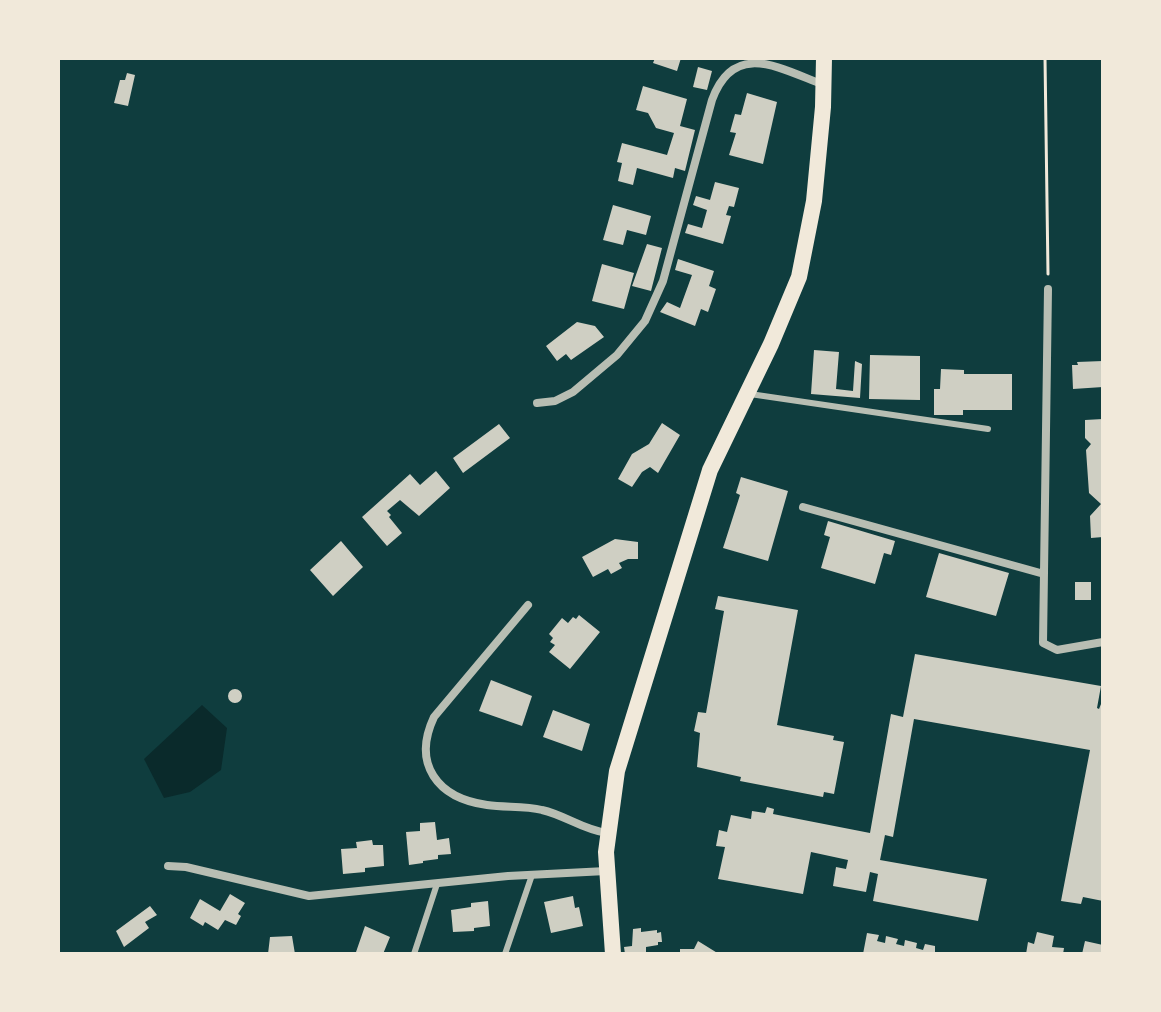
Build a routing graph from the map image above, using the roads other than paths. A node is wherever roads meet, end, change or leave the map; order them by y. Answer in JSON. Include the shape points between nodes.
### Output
{"nodes":[{"id":1,"x":824,"y":58,"type":"edge"},
{"id":2,"x":825,"y":85,"type":"junction"},
{"id":3,"x":1048,"y":289,"type":"road end"},
{"id":4,"x":747,"y":393,"type":"junction"},
{"id":5,"x":537,"y":403,"type":"dead end"},
{"id":6,"x":988,"y":429,"type":"dead end"},
{"id":7,"x":803,"y":507,"type":"dead end"},
{"id":8,"x":1044,"y":574,"type":"junction"},
{"id":9,"x":528,"y":605,"type":"dead end"},
{"id":10,"x":1103,"y":642,"type":"edge"},
{"id":11,"x":607,"y":833,"type":"junction"},
{"id":12,"x":168,"y":866,"type":"dead end"},
{"id":13,"x":606,"y":871,"type":"junction"},
{"id":14,"x":532,"y":875,"type":"junction"},
{"id":15,"x":437,"y":884,"type":"junction"},
{"id":16,"x":414,"y":954,"type":"edge"},
{"id":17,"x":505,"y":954,"type":"edge"},
{"id":18,"x":613,"y":954,"type":"edge"}],
"edges":[{"from":1,"to":2,"type":"main road"},
{"from":2,"to":4,"type":"main road","via":[[806,246],[787,306]]},
{"from":2,"to":5,"type":"street","via":[[766,64],[746,65],[722,77],[663,281],[645,321],[617,355],[573,392]]},
{"from":3,"to":8,"type":"street"},
{"from":4,"to":6,"type":"lane"},
{"from":4,"to":11,"type":"main road","via":[[700,500],[617,771]]},
{"from":7,"to":8,"type":"street"},
{"from":8,"to":10,"type":"street","via":[[1043,643],[1057,650]]},
{"from":9,"to":11,"type":"street","via":[[434,717],[426,764],[436,780],[468,801],[534,808]]},
{"from":11,"to":13,"type":"main road"},
{"from":12,"to":15,"type":"street","via":[[309,896]]},
{"from":13,"to":14,"type":"street"},
{"from":13,"to":18,"type":"main road"},
{"from":14,"to":15,"type":"street"},
{"from":14,"to":17,"type":"lane"},
{"from":15,"to":16,"type":"lane"}]}
